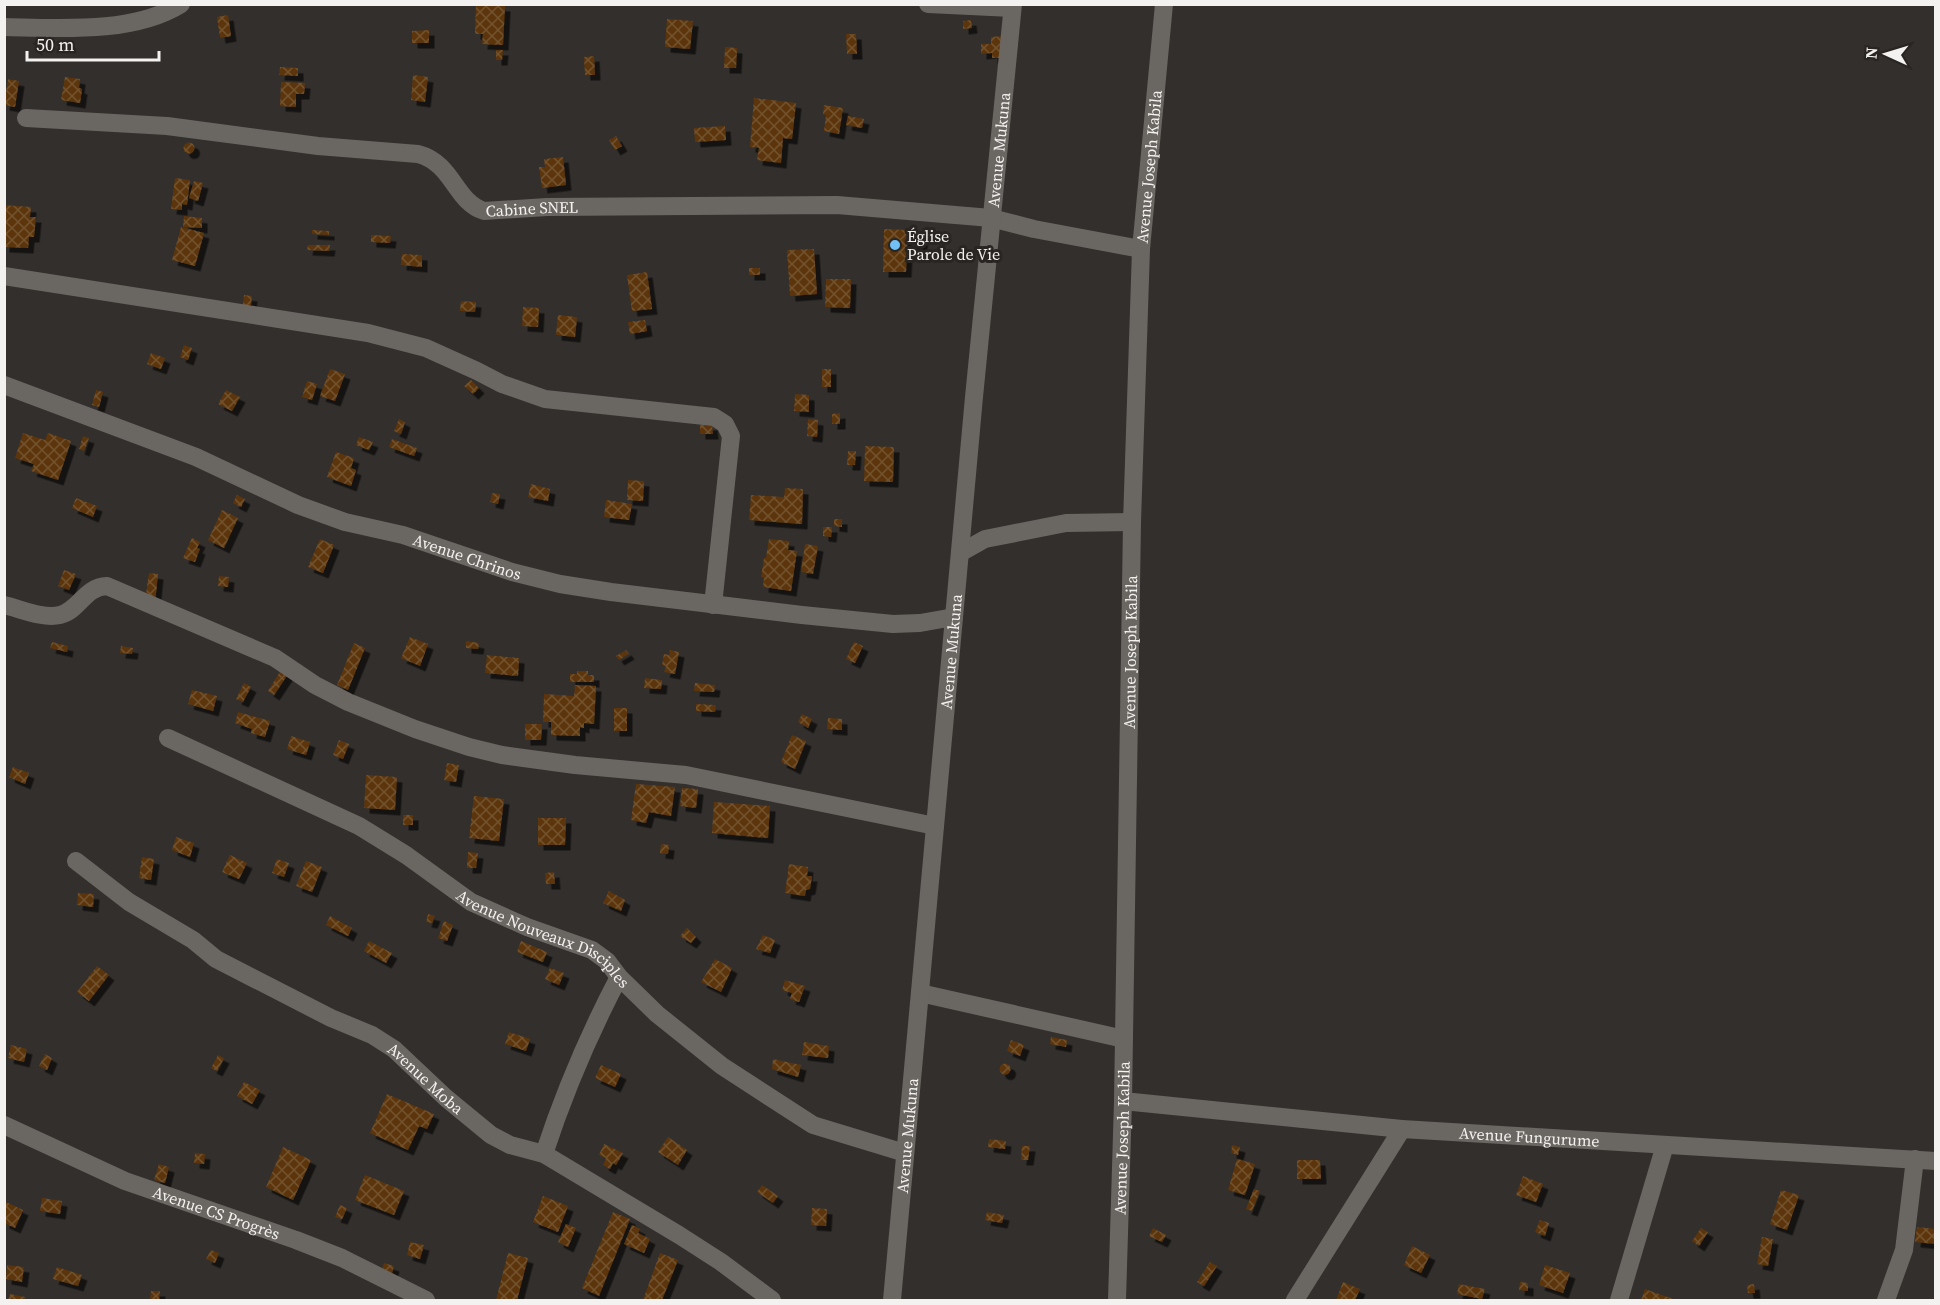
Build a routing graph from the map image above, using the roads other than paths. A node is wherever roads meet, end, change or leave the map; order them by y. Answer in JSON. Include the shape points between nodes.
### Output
{"nodes":[{"id":1,"x":928,"y":4,"type":"edge"},
{"id":2,"x":1164,"y":4,"type":"edge"},
{"id":3,"x":179,"y":5,"type":"edge"},
{"id":4,"x":1012,"y":6,"type":"edge"},
{"id":5,"x":4,"y":27,"type":"edge"},
{"id":6,"x":26,"y":118,"type":"dead end"},
{"id":7,"x":992,"y":218,"type":"junction"},
{"id":8,"x":1141,"y":249,"type":"junction"},
{"id":9,"x":4,"y":276,"type":"edge"},
{"id":10,"x":4,"y":385,"type":"edge"},
{"id":11,"x":1132,"y":522,"type":"junction"},
{"id":12,"x":960,"y":553,"type":"junction"},
{"id":13,"x":4,"y":605,"type":"edge"},
{"id":14,"x":713,"y":605,"type":"junction"},
{"id":15,"x":954,"y":617,"type":"junction"},
{"id":16,"x":168,"y":738,"type":"dead end"},
{"id":17,"x":935,"y":826,"type":"junction"},
{"id":18,"x":76,"y":861,"type":"dead end"},
{"id":19,"x":619,"y":977,"type":"junction"},
{"id":20,"x":920,"y":993,"type":"junction"},
{"id":21,"x":1124,"y":1039,"type":"junction"},
{"id":22,"x":1123,"y":1101,"type":"junction"},
{"id":23,"x":4,"y":1125,"type":"edge"},
{"id":24,"x":1402,"y":1129,"type":"junction"},
{"id":25,"x":1665,"y":1145,"type":"junction"},
{"id":26,"x":906,"y":1153,"type":"junction"},
{"id":27,"x":544,"y":1154,"type":"junction"},
{"id":28,"x":1916,"y":1159,"type":"junction"},
{"id":29,"x":1935,"y":1161,"type":"edge"},
{"id":30,"x":426,"y":1300,"type":"edge"},
{"id":31,"x":771,"y":1300,"type":"edge"},
{"id":32,"x":892,"y":1300,"type":"edge"},
{"id":33,"x":1117,"y":1300,"type":"edge"},
{"id":34,"x":1295,"y":1300,"type":"edge"},
{"id":35,"x":1619,"y":1300,"type":"edge"},
{"id":36,"x":1886,"y":1300,"type":"edge"}],
"edges":[{"from":1,"to":4,"type":"street"},
{"from":2,"to":8,"type":"street","name":"Avenue Joseph Kabila"},
{"from":3,"to":5,"type":"street","via":[[144,19],[107,25]]},
{"from":4,"to":7,"type":"street","name":"Avenue Mukuna"},
{"from":6,"to":7,"type":"street","name":"Cabine SNEL","via":[[167,126],[318,146],[418,153],[441,165],[474,208],[484,211],[837,205]]},
{"from":7,"to":8,"type":"street","name":"Cabine SNEL"},
{"from":7,"to":12,"type":"street","name":"Avenue Mukuna"},
{"from":8,"to":11,"type":"street","name":"Avenue Joseph Kabila"},
{"from":9,"to":14,"type":"street","via":[[368,333],[426,348],[502,384],[545,399],[714,417],[725,424],[731,436]]},
{"from":10,"to":14,"type":"street","name":"Avenue Chrinos","via":[[196,458],[345,522],[403,535],[560,584]]},
{"from":11,"to":12,"type":"street","via":[[1066,523],[985,539]]},
{"from":11,"to":21,"type":"street","name":"Avenue Joseph Kabila"},
{"from":12,"to":15,"type":"street","name":"Avenue Mukuna"},
{"from":13,"to":17,"type":"street","via":[[43,615],[63,614],[93,588],[107,586],[275,657],[348,702],[469,747],[502,756],[686,775]]},
{"from":14,"to":15,"type":"street","name":"Avenue Chrinos","via":[[893,624]]},
{"from":15,"to":17,"type":"street","name":"Avenue Mukuna"},
{"from":16,"to":19,"type":"street","name":"Avenue Nouveaux Disciples","via":[[359,826],[471,902],[592,950]]},
{"from":17,"to":20,"type":"street","name":"Avenue Mukuna"},
{"from":18,"to":27,"type":"street","name":"Avenue Moba","via":[[129,902],[194,940],[216,959],[394,1049],[491,1135],[510,1145]]},
{"from":19,"to":26,"type":"street","name":"Avenue Nouveaux Disciples","via":[[657,1014],[722,1066],[813,1125]]},
{"from":19,"to":27,"type":"street","via":[[595,1022]]},
{"from":20,"to":21,"type":"street"},
{"from":20,"to":26,"type":"street","name":"Avenue Mukuna"},
{"from":21,"to":22,"type":"street","name":"Avenue Joseph Kabila"},
{"from":22,"to":24,"type":"street","name":"Avenue Fungurume"},
{"from":22,"to":33,"type":"street","name":"Avenue Joseph Kabila"},
{"from":23,"to":30,"type":"street","name":"Avenue CS Progrès","via":[[125,1181],[342,1258]]},
{"from":24,"to":25,"type":"street","name":"Avenue Fungurume"},
{"from":24,"to":34,"type":"street"},
{"from":25,"to":28,"type":"street","name":"Avenue Fungurume"},
{"from":25,"to":35,"type":"street"},
{"from":26,"to":32,"type":"street","name":"Avenue Mukuna"},
{"from":27,"to":31,"type":"street","name":"Avenue Moba","via":[[696,1246]]},
{"from":28,"to":29,"type":"street","name":"Avenue Fungurume"},
{"from":28,"to":36,"type":"street","via":[[1904,1250]]}]}
